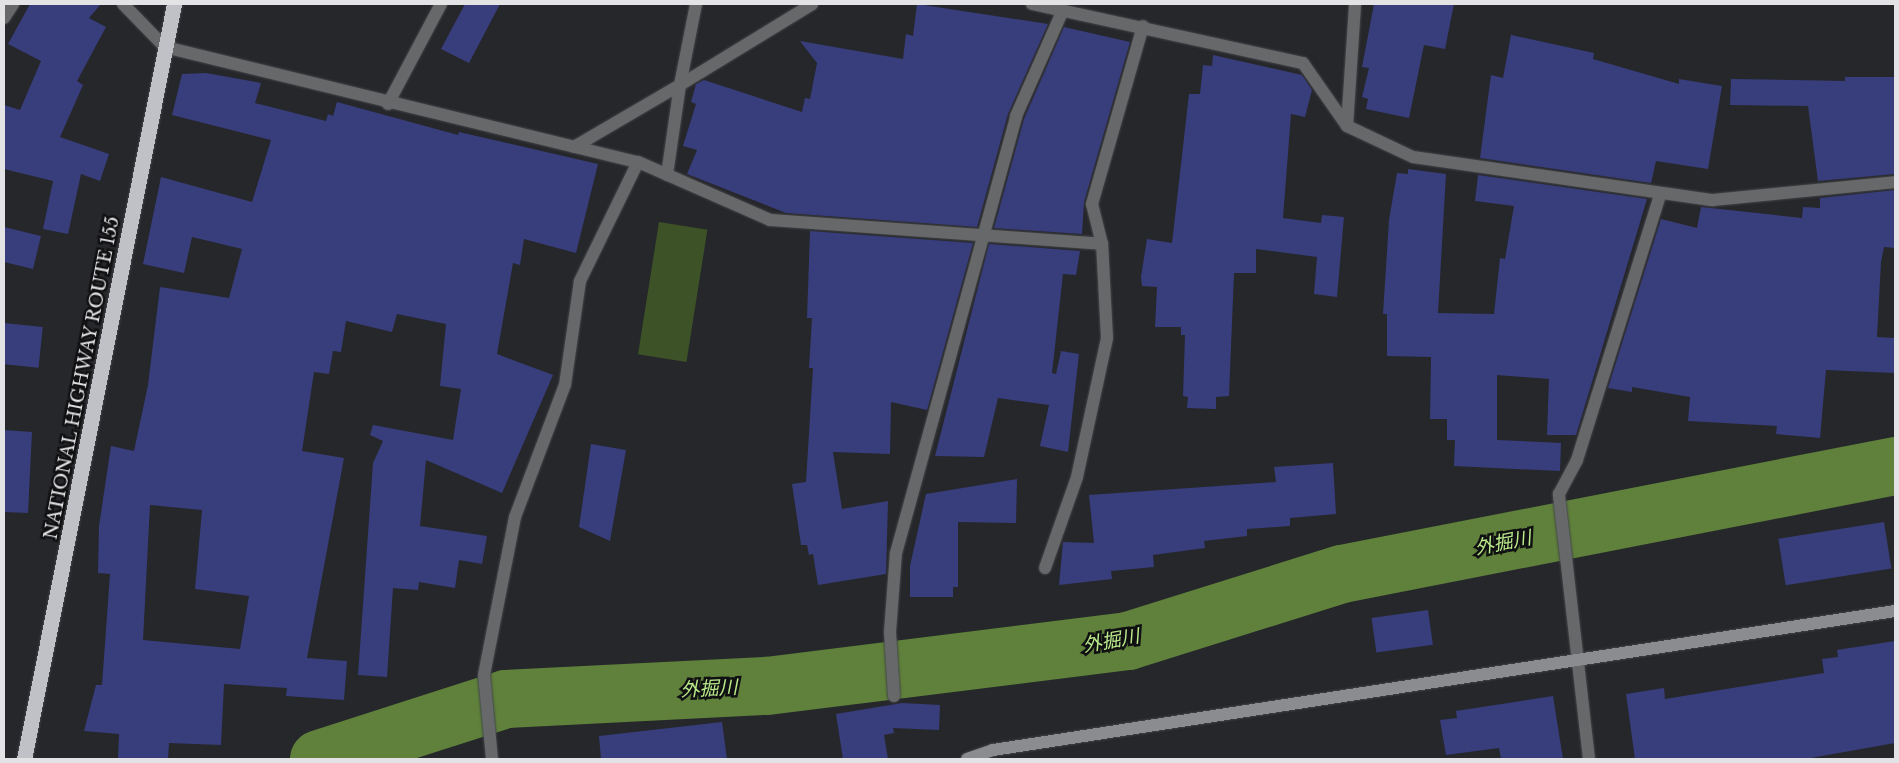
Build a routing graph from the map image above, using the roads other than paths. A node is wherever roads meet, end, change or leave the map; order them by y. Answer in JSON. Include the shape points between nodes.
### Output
{"nodes":[{"id":1,"x":13,"y":4,"type":"edge"},
{"id":2,"x":123,"y":4,"type":"edge"},
{"id":3,"x":174,"y":4,"type":"edge"},
{"id":4,"x":442,"y":4,"type":"edge"},
{"id":5,"x":696,"y":4,"type":"edge"},
{"id":6,"x":812,"y":4,"type":"edge"},
{"id":7,"x":1032,"y":4,"type":"edge"},
{"id":8,"x":1355,"y":4,"type":"edge"},
{"id":9,"x":1063,"y":10,"type":"junction"},
{"id":10,"x":4,"y":18,"type":"edge"},
{"id":11,"x":1143,"y":26,"type":"junction"},
{"id":12,"x":165,"y":47,"type":"junction"},
{"id":13,"x":680,"y":85,"type":"junction"},
{"id":14,"x":388,"y":104,"type":"junction"},
{"id":15,"x":1347,"y":126,"type":"junction"},
{"id":16,"x":574,"y":147,"type":"junction"},
{"id":17,"x":638,"y":162,"type":"junction"},
{"id":18,"x":667,"y":175,"type":"junction"},
{"id":19,"x":1895,"y":182,"type":"edge"},
{"id":20,"x":1660,"y":195,"type":"junction"},
{"id":21,"x":980,"y":236,"type":"junction"},
{"id":22,"x":1102,"y":244,"type":"junction"},
{"id":23,"x":1045,"y":568,"type":"dead end"},
{"id":24,"x":1895,"y":611,"type":"edge"},
{"id":25,"x":1580,"y":658,"type":"junction"},
{"id":26,"x":894,"y":696,"type":"dead end"},
{"id":27,"x":24,"y":759,"type":"edge"},
{"id":28,"x":492,"y":759,"type":"edge"},
{"id":29,"x":967,"y":759,"type":"edge"},
{"id":30,"x":1589,"y":759,"type":"edge"}],
"edges":[{"from":1,"to":10,"type":"street"},
{"from":2,"to":12,"type":"street"},
{"from":3,"to":12,"type":"highway","name":"NATIONAL HIGHWAY ROUTE 155"},
{"from":4,"to":14,"type":"street"},
{"from":5,"to":13,"type":"street"},
{"from":6,"to":13,"type":"street"},
{"from":7,"to":9,"type":"street"},
{"from":8,"to":15,"type":"street"},
{"from":9,"to":11,"type":"street"},
{"from":9,"to":21,"type":"street","via":[[1016,116]]},
{"from":11,"to":15,"type":"street","via":[[1303,63]]},
{"from":11,"to":22,"type":"street","via":[[1092,204]]},
{"from":12,"to":14,"type":"street"},
{"from":12,"to":27,"type":"highway","name":"NATIONAL HIGHWAY ROUTE 155"},
{"from":13,"to":16,"type":"street"},
{"from":13,"to":18,"type":"street"},
{"from":14,"to":16,"type":"street"},
{"from":15,"to":20,"type":"street","via":[[1413,157]]},
{"from":16,"to":17,"type":"street"},
{"from":17,"to":18,"type":"street"},
{"from":17,"to":28,"type":"street","via":[[580,281],[565,385],[515,517],[484,675]]},
{"from":18,"to":21,"type":"street","via":[[770,220]]},
{"from":19,"to":20,"type":"street","via":[[1713,200]]},
{"from":20,"to":25,"type":"street","via":[[1577,460],[1559,494]]},
{"from":21,"to":22,"type":"street","via":[[1082,246]]},
{"from":21,"to":26,"type":"street","via":[[896,552],[890,632]]},
{"from":22,"to":23,"type":"street","via":[[1107,338],[1077,477]]},
{"from":24,"to":25,"type":"street"},
{"from":25,"to":29,"type":"street","via":[[993,750]]},
{"from":25,"to":30,"type":"street"}]}
